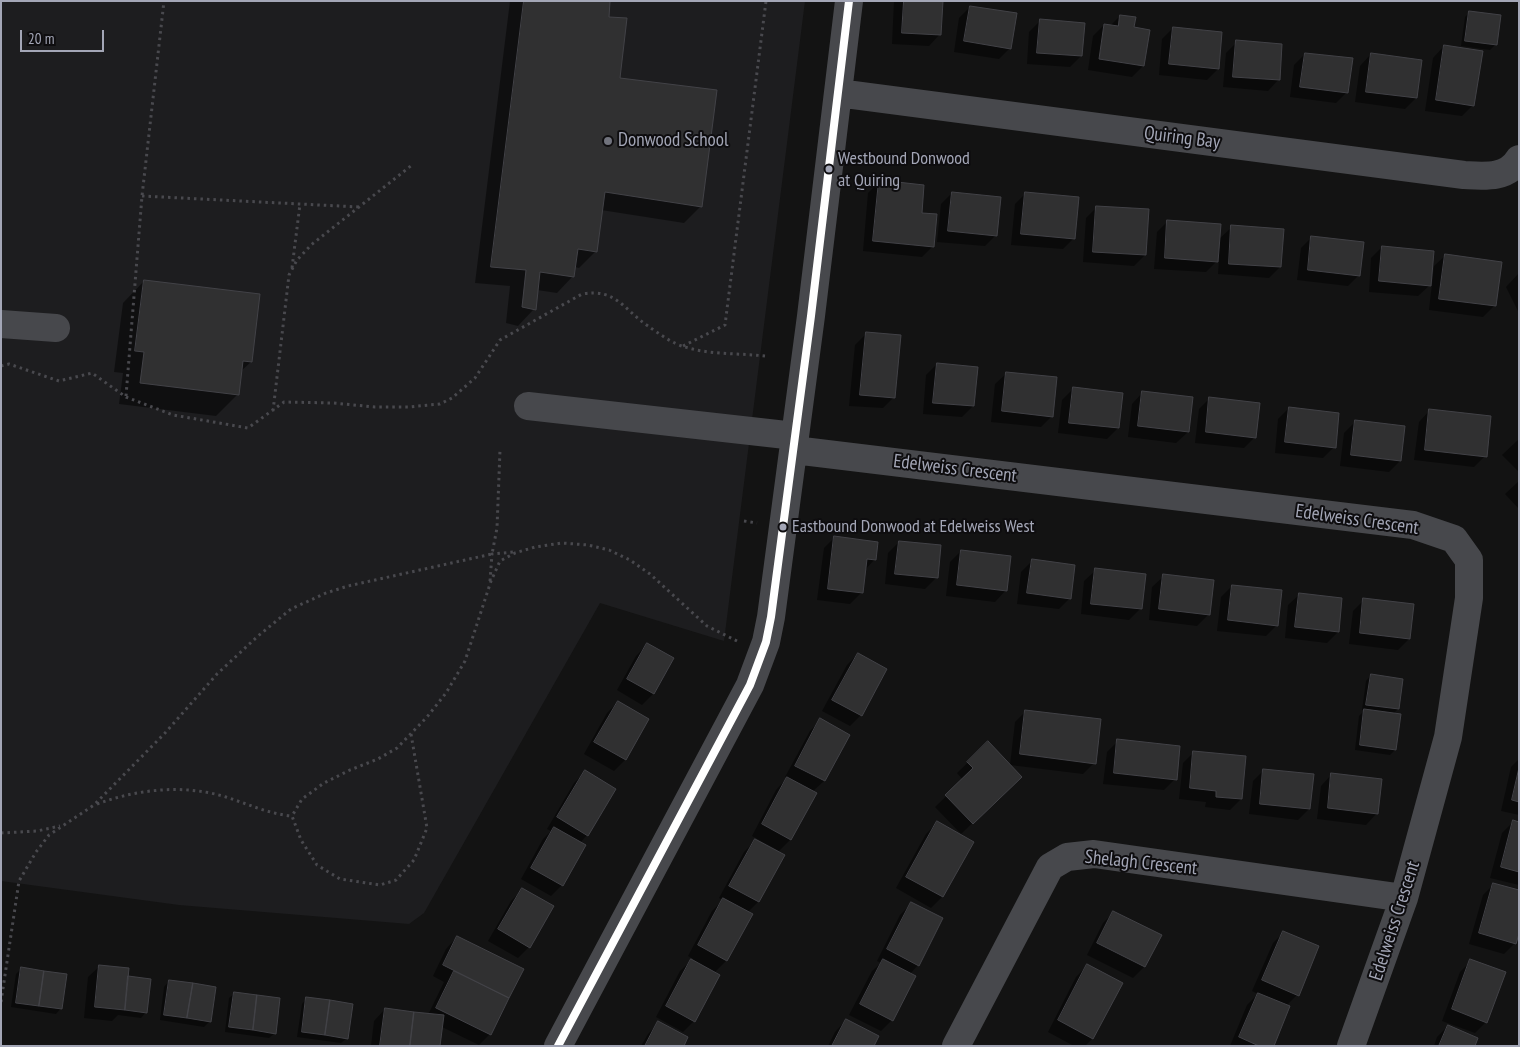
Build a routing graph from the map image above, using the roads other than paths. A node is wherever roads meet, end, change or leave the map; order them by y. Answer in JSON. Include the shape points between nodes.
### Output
{"nodes":[{"id":1,"x":849,"y":1,"type":"edge"},
{"id":2,"x":838,"y":93,"type":"junction"},
{"id":3,"x":1519,"y":159,"type":"edge"},
{"id":4,"x":1,"y":324,"type":"edge"},
{"id":5,"x":56,"y":328,"type":"dead end"},
{"id":6,"x":528,"y":406,"type":"dead end"},
{"id":7,"x":795,"y":443,"type":"junction"},
{"id":8,"x":1404,"y":898,"type":"junction"},
{"id":9,"x":558,"y":1046,"type":"edge"},
{"id":10,"x":956,"y":1046,"type":"edge"},
{"id":11,"x":1351,"y":1046,"type":"edge"}],
"edges":[{"from":1,"to":2,"type":"street"},
{"from":2,"to":3,"type":"street","name":"Quiring Bay","via":[[1464,174],[1492,176],[1514,167]]},
{"from":2,"to":7,"type":"street"},
{"from":4,"to":5,"type":"street"},
{"from":6,"to":7,"type":"street","name":"Edelweiss Crescent"},
{"from":7,"to":8,"type":"street","name":"Edelweiss Crescent","via":[[1413,525],[1454,539],[1469,560],[1469,598],[1448,737]]},
{"from":7,"to":9,"type":"street","via":[[771,617],[750,685]]},
{"from":8,"to":10,"type":"street","name":"Shelagh Crescent","via":[[1094,854],[1068,857],[1050,867]]},
{"from":8,"to":11,"type":"street","name":"Edelweiss Crescent"}]}
